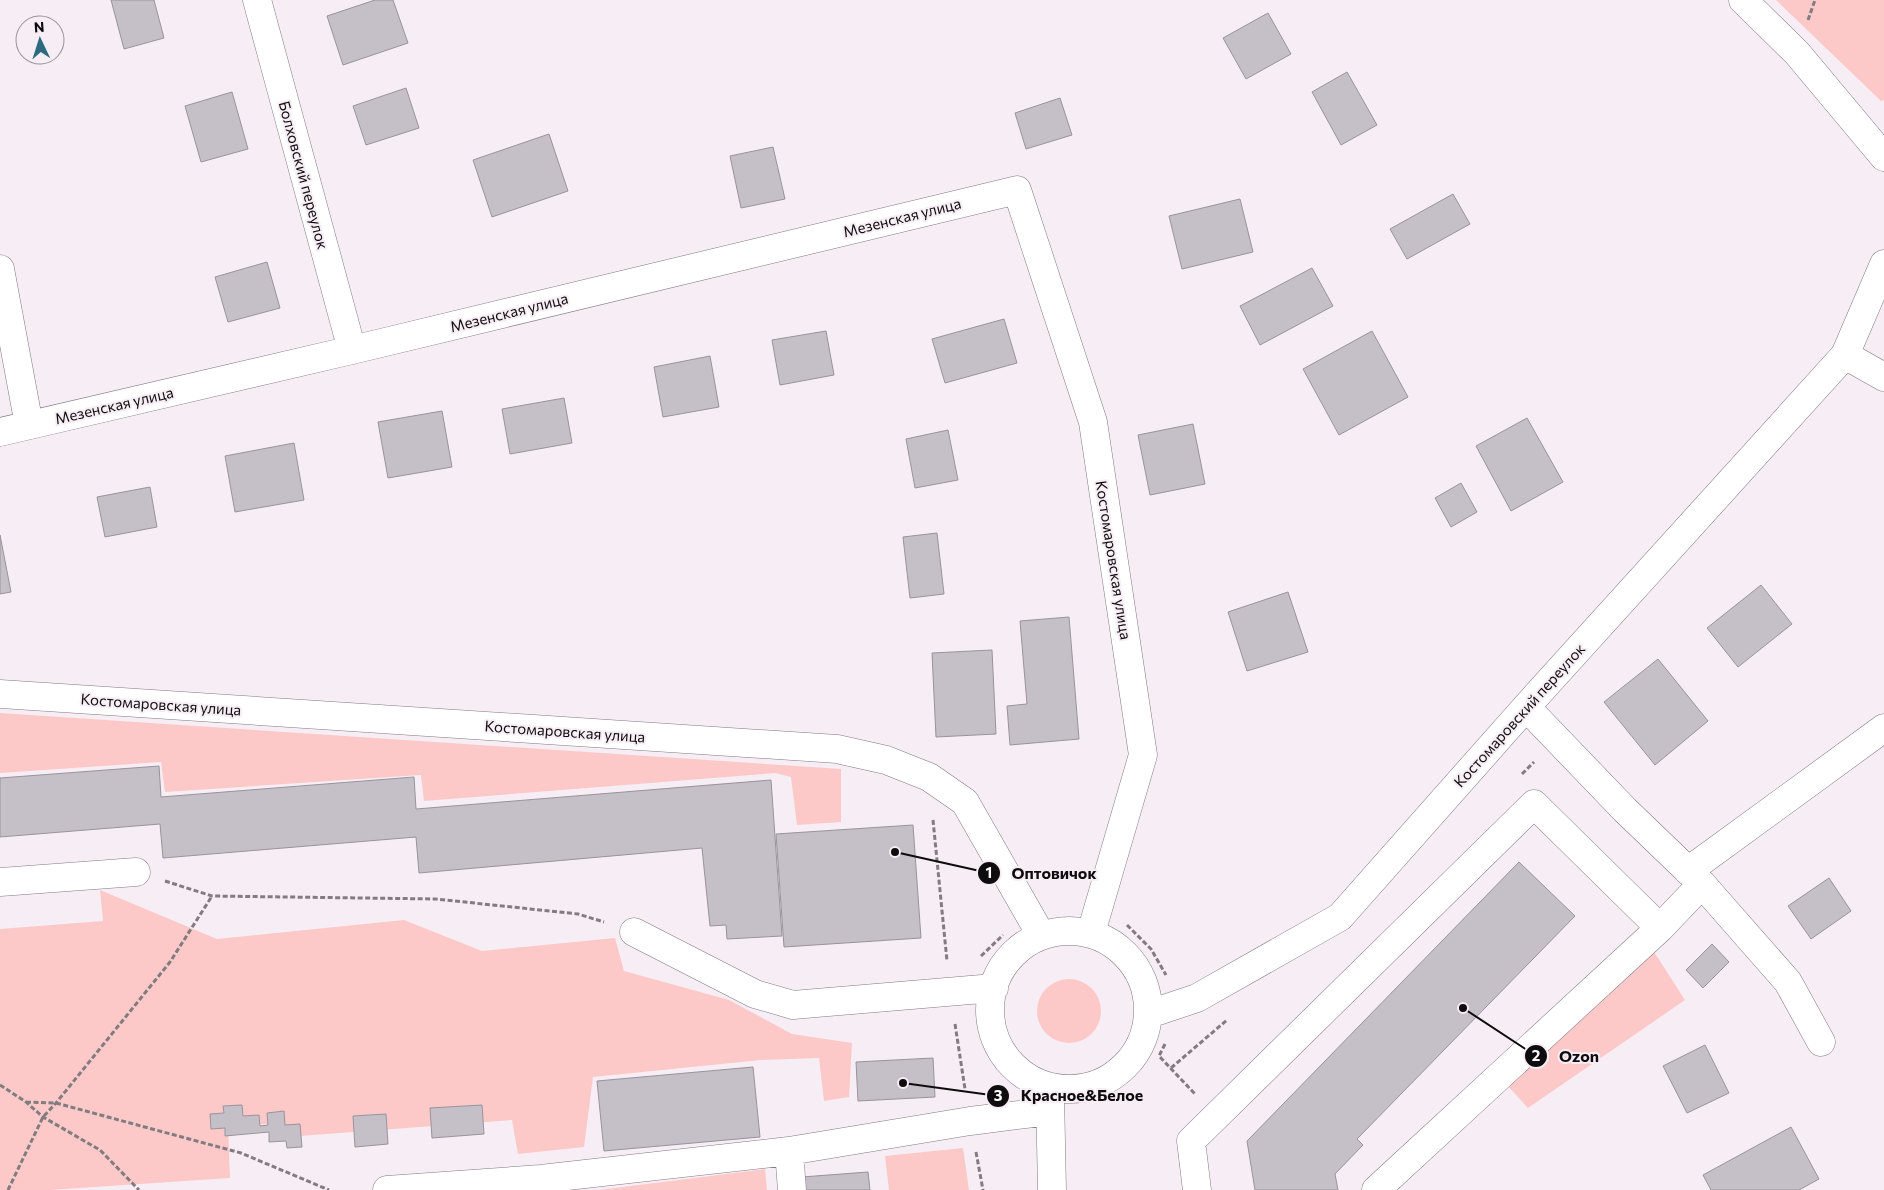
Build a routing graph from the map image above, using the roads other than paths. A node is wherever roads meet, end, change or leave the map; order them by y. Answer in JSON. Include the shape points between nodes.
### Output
{"nodes":[{"id":1,"x":257,"y":0,"type":"edge"},
{"id":2,"x":1743,"y":0,"type":"edge"},
{"id":3,"x":1884,"y":157,"type":"edge"},
{"id":4,"x":1016,"y":190,"type":"joint"},
{"id":5,"x":1884,"y":264,"type":"edge"},
{"id":6,"x":0,"y":269,"type":"edge"},
{"id":7,"x":352,"y":350,"type":"junction"},
{"id":8,"x":1844,"y":355,"type":"junction"},
{"id":9,"x":1884,"y":377,"type":"edge"},
{"id":10,"x":29,"y":425,"type":"junction"},
{"id":11,"x":0,"y":432,"type":"edge"},
{"id":12,"x":0,"y":694,"type":"edge"},
{"id":13,"x":1526,"y":707,"type":"junction"},
{"id":14,"x":1884,"y":728,"type":"edge"},
{"id":15,"x":136,"y":872,"type":"road end"},
{"id":16,"x":1695,"y":878,"type":"junction"},
{"id":17,"x":0,"y":882,"type":"edge"},
{"id":18,"x":1094,"y":922,"type":"junction"},
{"id":19,"x":1036,"y":927,"type":"junction"},
{"id":20,"x":1660,"y":928,"type":"junction"},
{"id":21,"x":634,"y":932,"type":"road end"},
{"id":22,"x":994,"y":988,"type":"junction"},
{"id":23,"x":1161,"y":1010,"type":"junction"},
{"id":24,"x":1820,"y":1042,"type":"dead end"},
{"id":25,"x":1050,"y":1099,"type":"junction"},
{"id":26,"x":789,"y":1151,"type":"junction"},
{"id":27,"x":542,"y":1185,"type":"edge"},
{"id":28,"x":388,"y":1190,"type":"edge"},
{"id":29,"x":792,"y":1190,"type":"edge"},
{"id":30,"x":1052,"y":1190,"type":"edge"},
{"id":31,"x":1197,"y":1190,"type":"edge"},
{"id":32,"x":1376,"y":1190,"type":"edge"}],
"edges":[{"from":1,"to":7,"type":"street","name":"Болховский переулок"},
{"from":2,"to":3,"type":"street","via":[[1797,54]]},
{"from":4,"to":7,"type":"street","name":"Мезенская улица"},
{"from":4,"to":18,"type":"street","name":"Костомаровская улица","via":[[1093,422],[1143,754]]},
{"from":5,"to":8,"type":"street","name":"Костомаровский переулок"},
{"from":6,"to":10,"type":"street"},
{"from":7,"to":10,"type":"street","name":"Мезенская улица"},
{"from":8,"to":9,"type":"street"},
{"from":8,"to":13,"type":"street","name":"Костомаровский переулок"},
{"from":10,"to":11,"type":"street","name":"Мезенская улица"},
{"from":12,"to":19,"type":"street","name":"Костомаровская улица","via":[[837,749],[886,760],[928,777],[965,802]]},
{"from":13,"to":16,"type":"street","via":[[1624,810]]},
{"from":13,"to":23,"type":"street","name":"Костомаровский переулок","via":[[1340,916],[1197,998]]},
{"from":14,"to":16,"type":"street"},
{"from":15,"to":17,"type":"street"},
{"from":16,"to":20,"type":"street"},
{"from":16,"to":24,"type":"street","via":[[1788,982]]},
{"from":18,"to":19,"type":"street","via":[[1066,930]]},
{"from":18,"to":23,"type":"street","via":[[1134,963]]},
{"from":19,"to":22,"type":"street","via":[[1007,959],[996,977]]},
{"from":20,"to":31,"type":"street","via":[[1534,804],[1191,1141]]},
{"from":20,"to":32,"type":"street"},
{"from":21,"to":22,"type":"street","via":[[755,994],[793,1005]]},
{"from":22,"to":25,"type":"street","via":[[989,1004],[992,1031],[1003,1056],[1023,1075],[1036,1082]]},
{"from":23,"to":25,"type":"street","via":[[1133,1057],[1116,1074],[1096,1085]]},
{"from":25,"to":26,"type":"street","via":[[970,1121]]},
{"from":25,"to":30,"type":"street"},
{"from":26,"to":27,"type":"street"},
{"from":26,"to":29,"type":"street"},
{"from":27,"to":28,"type":"street"}]}
